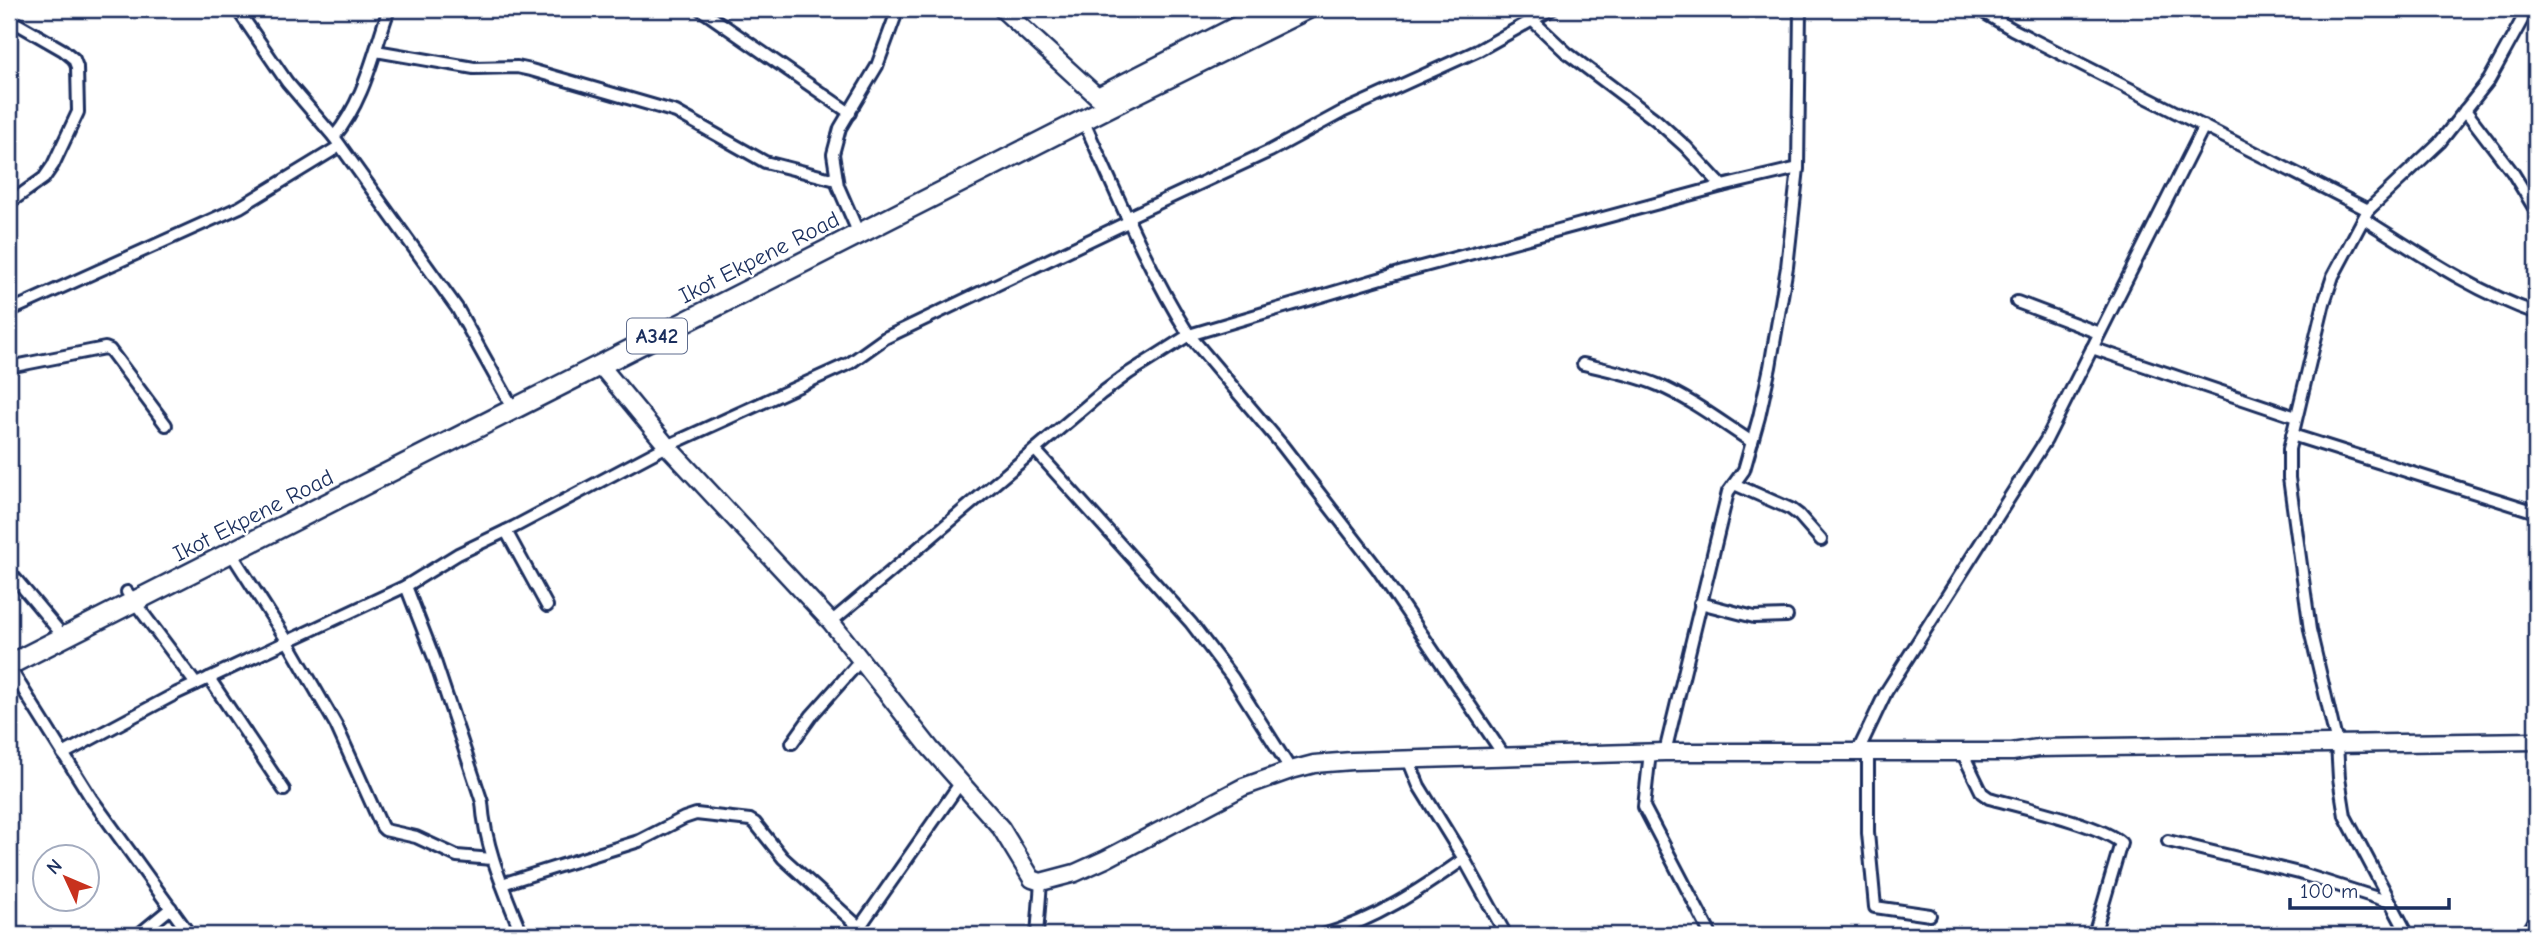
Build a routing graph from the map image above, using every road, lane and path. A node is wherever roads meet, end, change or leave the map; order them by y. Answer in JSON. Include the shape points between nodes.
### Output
{"nodes":[{"id":1,"x":237,"y":9,"type":"edge"},
{"id":2,"x":389,"y":9,"type":"edge"},
{"id":3,"x":700,"y":9,"type":"edge"},
{"id":4,"x":898,"y":9,"type":"edge"},
{"id":5,"x":1002,"y":9,"type":"edge"},
{"id":6,"x":1272,"y":9,"type":"edge"},
{"id":7,"x":1307,"y":9,"type":"edge"},
{"id":8,"x":1552,"y":9,"type":"edge"},
{"id":9,"x":1800,"y":9,"type":"edge"},
{"id":10,"x":1978,"y":9,"type":"edge"},
{"id":11,"x":2529,"y":9,"type":"edge"},
{"id":12,"x":2536,"y":12,"type":"edge"},
{"id":13,"x":9,"y":19,"type":"edge"},
{"id":14,"x":1532,"y":20,"type":"junction"},
{"id":15,"x":376,"y":51,"type":"junction"},
{"id":16,"x":1098,"y":97,"type":"junction"},
{"id":17,"x":2465,"y":110,"type":"junction"},
{"id":18,"x":850,"y":113,"type":"junction"},
{"id":19,"x":1083,"y":120,"type":"junction"},
{"id":20,"x":2204,"y":126,"type":"junction"},
{"id":21,"x":337,"y":141,"type":"junction"},
{"id":22,"x":1798,"y":168,"type":"junction"},
{"id":23,"x":836,"y":180,"type":"junction"},
{"id":24,"x":1721,"y":186,"type":"junction"},
{"id":25,"x":9,"y":203,"type":"edge"},
{"id":26,"x":2536,"y":211,"type":"edge"},
{"id":27,"x":2366,"y":214,"type":"junction"},
{"id":28,"x":1129,"y":219,"type":"junction"},
{"id":29,"x":857,"y":228,"type":"junction"},
{"id":30,"x":2017,"y":302,"type":"dead end"},
{"id":31,"x":9,"y":311,"type":"edge"},
{"id":32,"x":2536,"y":313,"type":"edge"},
{"id":33,"x":2099,"y":333,"type":"junction"},
{"id":34,"x":1189,"y":335,"type":"junction"},
{"id":35,"x":2092,"y":348,"type":"junction"},
{"id":36,"x":600,"y":365,"type":"junction"},
{"id":37,"x":1583,"y":365,"type":"dead end"},
{"id":38,"x":9,"y":367,"type":"edge"},
{"id":39,"x":512,"y":405,"type":"junction"},
{"id":40,"x":2296,"y":417,"type":"junction"},
{"id":41,"x":166,"y":425,"type":"dead end"},
{"id":42,"x":2292,"y":435,"type":"junction"},
{"id":43,"x":1752,"y":442,"type":"junction"},
{"id":44,"x":667,"y":446,"type":"junction"},
{"id":45,"x":1036,"y":451,"type":"junction"},
{"id":46,"x":1734,"y":484,"type":"junction"},
{"id":47,"x":2536,"y":512,"type":"edge"},
{"id":48,"x":506,"y":531,"type":"junction"},
{"id":49,"x":1821,"y":540,"type":"dead end"},
{"id":50,"x":231,"y":553,"type":"junction"},
{"id":51,"x":9,"y":571,"type":"edge"},
{"id":52,"x":406,"y":586,"type":"junction"},
{"id":53,"x":131,"y":597,"type":"junction"},
{"id":54,"x":1700,"y":603,"type":"junction"},
{"id":55,"x":547,"y":606,"type":"dead end"},
{"id":56,"x":1787,"y":616,"type":"dead end"},
{"id":57,"x":831,"y":622,"type":"junction"},
{"id":58,"x":60,"y":633,"type":"junction"},
{"id":59,"x":288,"y":642,"type":"junction"},
{"id":60,"x":9,"y":652,"type":"edge"},
{"id":61,"x":861,"y":660,"type":"junction"},
{"id":62,"x":9,"y":666,"type":"edge"},
{"id":63,"x":209,"y":678,"type":"junction"},
{"id":64,"x":196,"y":684,"type":"junction"},
{"id":65,"x":2536,"y":741,"type":"edge"},
{"id":66,"x":792,"y":743,"type":"dead end"},
{"id":67,"x":2337,"y":744,"type":"junction"},
{"id":68,"x":1658,"y":752,"type":"junction"},
{"id":69,"x":1863,"y":752,"type":"junction"},
{"id":70,"x":1962,"y":752,"type":"junction"},
{"id":71,"x":63,"y":754,"type":"junction"},
{"id":72,"x":1505,"y":757,"type":"junction"},
{"id":73,"x":1408,"y":759,"type":"junction"},
{"id":74,"x":1291,"y":769,"type":"junction"},
{"id":75,"x":961,"y":782,"type":"junction"},
{"id":76,"x":284,"y":790,"type":"dead end"},
{"id":77,"x":2168,"y":841,"type":"dead end"},
{"id":78,"x":492,"y":859,"type":"junction"},
{"id":79,"x":1464,"y":859,"type":"junction"},
{"id":80,"x":1041,"y":882,"type":"junction"},
{"id":81,"x":502,"y":884,"type":"junction"},
{"id":82,"x":2390,"y":902,"type":"junction"},
{"id":83,"x":171,"y":908,"type":"junction"},
{"id":84,"x":1930,"y":915,"type":"dead end"},
{"id":85,"x":2536,"y":919,"type":"edge"},
{"id":86,"x":1348,"y":932,"type":"edge"},
{"id":87,"x":860,"y":933,"type":"edge"},
{"id":88,"x":138,"y":935,"type":"edge"},
{"id":89,"x":190,"y":935,"type":"edge"},
{"id":90,"x":522,"y":935,"type":"edge"},
{"id":91,"x":1037,"y":935,"type":"edge"},
{"id":92,"x":1323,"y":935,"type":"edge"},
{"id":93,"x":1506,"y":935,"type":"edge"},
{"id":94,"x":1710,"y":935,"type":"edge"},
{"id":95,"x":2094,"y":935,"type":"edge"},
{"id":96,"x":2408,"y":935,"type":"edge"},
{"id":97,"x":2526,"y":935,"type":"edge"}],
"edges":[{"from":1,"to":21,"type":"street","via":[[287,82]]},
{"from":2,"to":15,"type":"street"},
{"from":3,"to":18,"type":"street"},
{"from":4,"to":18,"type":"street","via":[[877,66]]},
{"from":5,"to":16,"type":"street"},
{"from":6,"to":16,"type":"highway","name":"Ikot Ekpene Road","number":"A342"},
{"from":7,"to":19,"type":"highway","name":"Ikot Ekpene Road","number":"A342"},
{"from":8,"to":14,"type":"street"},
{"from":9,"to":22,"type":"street"},
{"from":10,"to":20,"type":"street"},
{"from":11,"to":12,"type":"street"},
{"from":11,"to":17,"type":"street","via":[[2489,80]]},
{"from":13,"to":25,"type":"street","via":[[74,59],[78,113],[44,178]]},
{"from":14,"to":24,"type":"street","via":[[1567,53],[1656,120]]},
{"from":14,"to":28,"type":"street"},
{"from":15,"to":21,"type":"street","via":[[364,88]]},
{"from":15,"to":23,"type":"street","via":[[474,68],[517,67],[571,81],[676,112],[765,162]]},
{"from":16,"to":29,"type":"highway","name":"Ikot Ekpene Road","number":"A342"},
{"from":17,"to":26,"type":"street"},
{"from":17,"to":27,"type":"street","via":[[2440,142]]},
{"from":18,"to":23,"type":"street","via":[[833,154]]},
{"from":19,"to":28,"type":"street"},
{"from":19,"to":29,"type":"highway","name":"Ikot Ekpene Road","number":"A342"},
{"from":20,"to":27,"type":"street"},
{"from":20,"to":33,"type":"street"},
{"from":21,"to":31,"type":"street","via":[[240,207]]},
{"from":21,"to":39,"type":"street","via":[[457,308]]},
{"from":22,"to":24,"type":"street"},
{"from":22,"to":43,"type":"street","via":[[1778,321]]},
{"from":23,"to":29,"type":"street"},
{"from":24,"to":34,"type":"street"},
{"from":27,"to":32,"type":"street","via":[[2457,278]]},
{"from":27,"to":40,"type":"street","via":[[2333,276]]},
{"from":28,"to":34,"type":"street"},
{"from":28,"to":44,"type":"street","via":[[885,338],[850,363]]},
{"from":29,"to":36,"type":"highway","name":"Ikot Ekpene Road","number":"A342"},
{"from":29,"to":39,"type":"highway","name":"Ikot Ekpene Road","number":"A342"},
{"from":30,"to":33,"type":"street"},
{"from":33,"to":35,"type":"street"},
{"from":34,"to":45,"type":"street","via":[[1111,386]]},
{"from":34,"to":72,"type":"street","via":[[1377,568]]},
{"from":35,"to":40,"type":"street"},
{"from":35,"to":69,"type":"street","via":[[2046,440],[1886,692]]},
{"from":36,"to":39,"type":"highway","name":"Ikot Ekpene Road","number":"A342"},
{"from":36,"to":44,"type":"street"},
{"from":37,"to":43,"type":"street","via":[[1629,374],[1666,389]]},
{"from":38,"to":41,"type":"street","via":[[105,348]]},
{"from":39,"to":50,"type":"highway","name":"Ikot Ekpene Road","number":"A342"},
{"from":39,"to":53,"type":"highway","name":"Ikot Ekpene Road","number":"A342"},
{"from":40,"to":42,"type":"street"},
{"from":42,"to":47,"type":"street"},
{"from":42,"to":67,"type":"street","via":[[2288,464],[2310,631]]},
{"from":43,"to":46,"type":"street","via":[[1744,470]]},
{"from":44,"to":48,"type":"street"},
{"from":44,"to":57,"type":"street"},
{"from":45,"to":57,"type":"street"},
{"from":45,"to":74,"type":"street","via":[[1191,623]]},
{"from":46,"to":49,"type":"street","via":[[1799,515]]},
{"from":46,"to":54,"type":"street","via":[[1728,492]]},
{"from":48,"to":52,"type":"street"},
{"from":48,"to":55,"type":"street"},
{"from":50,"to":53,"type":"highway","name":"Ikot Ekpene Road","number":"A342"},
{"from":50,"to":59,"type":"street"},
{"from":51,"to":58,"type":"street"},
{"from":52,"to":59,"type":"street"},
{"from":52,"to":78,"type":"street","via":[[482,802]]},
{"from":53,"to":58,"type":"highway","name":"Ikot Ekpene Road","number":"A342"},
{"from":53,"to":64,"type":"street"},
{"from":54,"to":56,"type":"street","via":[[1754,617]]},
{"from":54,"to":68,"type":"street"},
{"from":57,"to":61,"type":"street"},
{"from":58,"to":60,"type":"highway","name":"Ikot Ekpene Road","number":"A342"},
{"from":58,"to":62,"type":"highway","name":"Ikot Ekpene Road","number":"A342"},
{"from":59,"to":63,"type":"street"},
{"from":59,"to":78,"type":"street","via":[[336,725],[382,827],[416,836],[457,856]]},
{"from":61,"to":66,"type":"street"},
{"from":61,"to":75,"type":"street"},
{"from":62,"to":71,"type":"street"},
{"from":63,"to":64,"type":"street"},
{"from":63,"to":76,"type":"street"},
{"from":64,"to":71,"type":"street"},
{"from":65,"to":67,"type":"street"},
{"from":67,"to":70,"type":"street"},
{"from":67,"to":82,"type":"street","via":[[2345,816]]},
{"from":68,"to":69,"type":"street"},
{"from":68,"to":72,"type":"street"},
{"from":68,"to":94,"type":"street","via":[[1644,807]]},
{"from":69,"to":70,"type":"street"},
{"from":69,"to":84,"type":"street","via":[[1875,907]]},
{"from":70,"to":95,"type":"street","via":[[1982,793],[1989,798],[2092,828],[2121,843]]},
{"from":71,"to":83,"type":"street"},
{"from":72,"to":73,"type":"street"},
{"from":73,"to":74,"type":"street"},
{"from":73,"to":79,"type":"street","via":[[1419,786]]},
{"from":74,"to":80,"type":"street","via":[[1243,787],[1106,859]]},
{"from":75,"to":80,"type":"street","via":[[1001,828],[1032,879]]},
{"from":75,"to":87,"type":"street"},
{"from":77,"to":82,"type":"street","via":[[2299,873]]},
{"from":78,"to":81,"type":"street"},
{"from":79,"to":86,"type":"street"},
{"from":79,"to":93,"type":"street"},
{"from":80,"to":91,"type":"street"},
{"from":81,"to":87,"type":"street","via":[[639,841],[684,818],[710,814],[755,823],[783,858]]},
{"from":81,"to":90,"type":"street"},
{"from":82,"to":96,"type":"street"},
{"from":83,"to":88,"type":"street"},
{"from":83,"to":89,"type":"street"},
{"from":85,"to":97,"type":"street"},
{"from":86,"to":92,"type":"street"}]}
